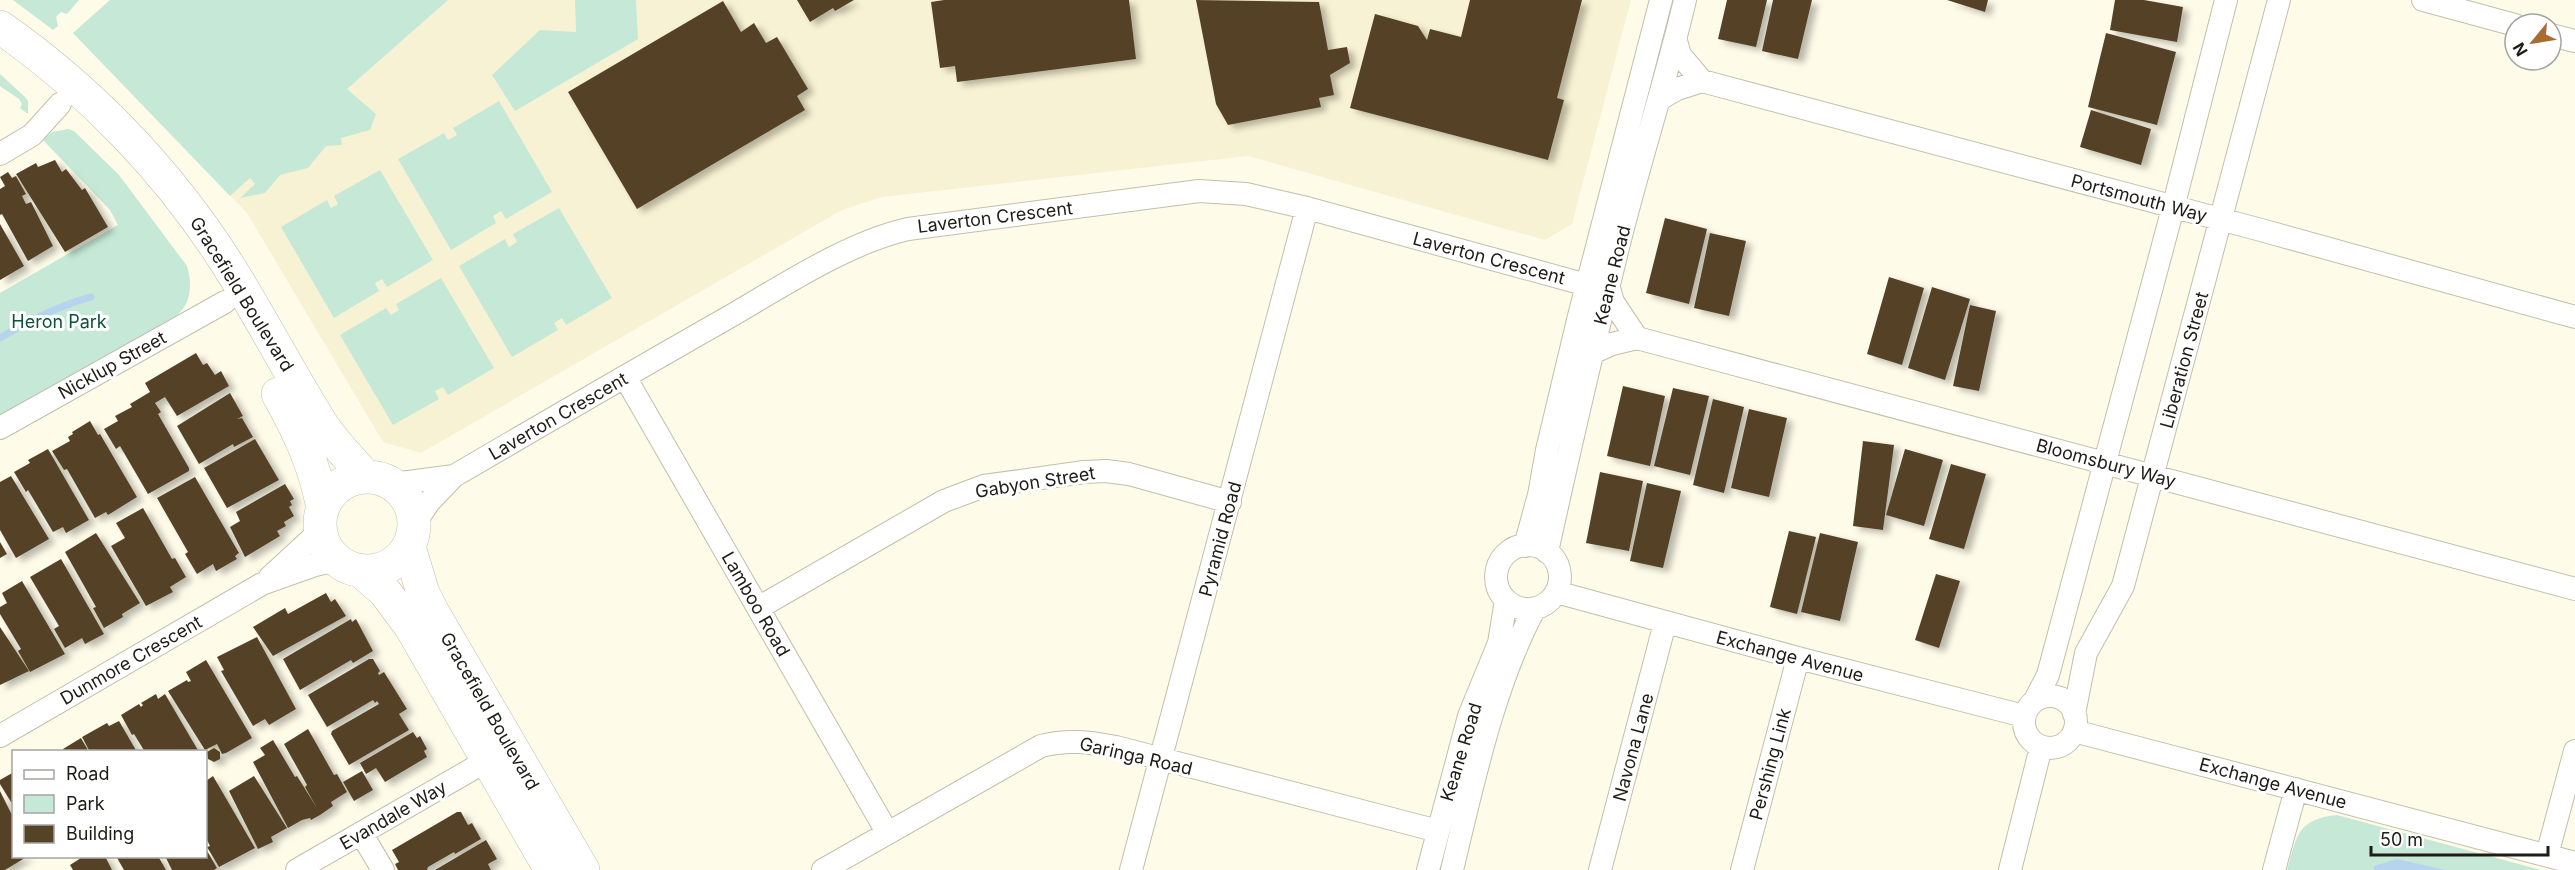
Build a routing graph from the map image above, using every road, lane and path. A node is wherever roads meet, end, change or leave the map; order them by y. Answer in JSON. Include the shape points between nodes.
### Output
{"nodes":[{"id":1,"x":1661,"y":0,"type":"edge"},
{"id":2,"x":1686,"y":0,"type":"edge"},
{"id":3,"x":2226,"y":0,"type":"edge"},
{"id":4,"x":2279,"y":0,"type":"edge"},
{"id":5,"x":2423,"y":0,"type":"edge"},
{"id":6,"x":2503,"y":22,"type":"edge"},
{"id":7,"x":0,"y":27,"type":"edge"},
{"id":8,"x":1676,"y":40,"type":"junction"},
{"id":9,"x":0,"y":54,"type":"edge"},
{"id":10,"x":1702,"y":81,"type":"junction"},
{"id":11,"x":1660,"y":99,"type":"junction"},
{"id":12,"x":60,"y":104,"type":"junction"},
{"id":13,"x":0,"y":154,"type":"edge"},
{"id":14,"x":1307,"y":208,"type":"junction"},
{"id":15,"x":2174,"y":208,"type":"junction"},
{"id":16,"x":2220,"y":221,"type":"junction"},
{"id":17,"x":1598,"y":286,"type":"junction"},
{"id":18,"x":225,"y":302,"type":"junction"},
{"id":19,"x":2575,"y":317,"type":"edge"},
{"id":20,"x":1637,"y":338,"type":"junction"},
{"id":21,"x":1592,"y":353,"type":"junction"},
{"id":22,"x":625,"y":377,"type":"junction"},
{"id":23,"x":0,"y":428,"type":"edge"},
{"id":24,"x":2105,"y":463,"type":"junction"},
{"id":25,"x":2154,"y":474,"type":"junction"},
{"id":26,"x":454,"y":476,"type":"junction"},
{"id":27,"x":379,"y":480,"type":"junction"},
{"id":28,"x":1230,"y":502,"type":"junction"},
{"id":29,"x":322,"y":519,"type":"junction"},
{"id":30,"x":412,"y":535,"type":"junction"},
{"id":31,"x":1525,"y":546,"type":"junction"},
{"id":32,"x":1547,"y":552,"type":"junction"},
{"id":33,"x":348,"y":565,"type":"junction"},
{"id":34,"x":262,"y":584,"type":"junction"},
{"id":35,"x":2575,"y":589,"type":"edge"},
{"id":36,"x":1556,"y":592,"type":"junction"},
{"id":37,"x":1506,"y":600,"type":"junction"},
{"id":38,"x":758,"y":608,"type":"junction"},
{"id":39,"x":1535,"y":608,"type":"junction"},
{"id":40,"x":1665,"y":623,"type":"junction"},
{"id":41,"x":1798,"y":658,"type":"junction"},
{"id":42,"x":2029,"y":708,"type":"junction"},
{"id":43,"x":2074,"y":722,"type":"junction"},
{"id":44,"x":0,"y":736,"type":"edge"},
{"id":45,"x":2041,"y":747,"type":"junction"},
{"id":46,"x":2575,"y":750,"type":"edge"},
{"id":47,"x":1160,"y":759,"type":"junction"},
{"id":48,"x":488,"y":760,"type":"junction"},
{"id":49,"x":2296,"y":789,"type":"junction"},
{"id":50,"x":1438,"y":831,"type":"junction"},
{"id":51,"x":887,"y":832,"type":"junction"},
{"id":52,"x":361,"y":833,"type":"junction"},
{"id":53,"x":2547,"y":855,"type":"junction"},
{"id":54,"x":2575,"y":863,"type":"edge"},
{"id":55,"x":297,"y":870,"type":"edge"},
{"id":56,"x":382,"y":870,"type":"edge"},
{"id":57,"x":551,"y":870,"type":"edge"},
{"id":58,"x":583,"y":870,"type":"edge"},
{"id":59,"x":823,"y":870,"type":"edge"},
{"id":60,"x":1131,"y":870,"type":"edge"},
{"id":61,"x":1428,"y":870,"type":"edge"},
{"id":62,"x":1452,"y":870,"type":"edge"},
{"id":63,"x":1600,"y":870,"type":"edge"},
{"id":64,"x":1742,"y":870,"type":"edge"},
{"id":65,"x":2010,"y":870,"type":"edge"},
{"id":66,"x":2274,"y":870,"type":"edge"}],
"edges":[{"from":1,"to":17,"type":"street","name":"Keane Road"},
{"from":2,"to":8,"type":"street","name":"Keane Road"},
{"from":3,"to":15,"type":"street"},
{"from":4,"to":16,"type":"street","name":"Liberation Street"},
{"from":5,"to":6,"type":"street"},
{"from":7,"to":27,"type":"street","name":"Gracefield Boulevard","via":[[42,58],[112,121],[175,192],[230,269],[322,424]]},
{"from":8,"to":10,"type":"street","via":[[1680,55]]},
{"from":8,"to":11,"type":"street","name":"Keane Road"},
{"from":9,"to":12,"type":"street","name":"Gracefield Boulevard"},
{"from":10,"to":11,"type":"street"},
{"from":10,"to":15,"type":"street","name":"Portsmouth Way"},
{"from":11,"to":17,"type":"street","name":"Keane Road"},
{"from":12,"to":13,"type":"street","via":[[32,135]]},
{"from":12,"to":18,"type":"street","name":"Gracefield Boulevard","via":[[95,135],[146,191]]},
{"from":14,"to":17,"type":"street","name":"Laverton Crescent"},
{"from":14,"to":22,"type":"street","name":"Laverton Crescent","via":[[1246,194],[1199,191],[894,232],[859,244]]},
{"from":14,"to":28,"type":"street","name":"Pyramid Road"},
{"from":15,"to":16,"type":"street","name":"Portsmouth Way"},
{"from":15,"to":24,"type":"street"},
{"from":16,"to":19,"type":"street","name":"Portsmouth Way"},
{"from":16,"to":25,"type":"street","name":"Liberation Street"},
{"from":17,"to":20,"type":"street"},
{"from":17,"to":21,"type":"street","name":"Keane Road"},
{"from":17,"to":31,"type":"street","name":"Keane Road"},
{"from":18,"to":23,"type":"street","name":"Nicklup Street"},
{"from":18,"to":29,"type":"street","name":"Gracefield Boulevard","via":[[299,432],[318,480]]},
{"from":20,"to":21,"type":"street"},
{"from":20,"to":24,"type":"street","name":"Bloomsbury Way"},
{"from":21,"to":32,"type":"street","name":"Keane Road"},
{"from":22,"to":26,"type":"street","name":"Laverton Crescent"},
{"from":22,"to":38,"type":"street","name":"Lamboo Road"},
{"from":24,"to":25,"type":"street","name":"Bloomsbury Way"},
{"from":24,"to":42,"type":"street","via":[[2048,675]]},
{"from":25,"to":35,"type":"street","name":"Bloomsbury Way"},
{"from":25,"to":43,"type":"street","name":"Liberation Street","via":[[2123,586],[2086,652]]},
{"from":26,"to":27,"type":"street","name":"Laverton Crescent"},
{"from":26,"to":30,"type":"street","name":"Laverton Crescent","via":[[429,502]]},
{"from":27,"to":29,"type":"street","via":[[341,484],[332,493]]},
{"from":27,"to":30,"type":"street","via":[[405,495],[412,508]]},
{"from":28,"to":38,"type":"street","name":"Gabyon Street","via":[[1106,471],[984,486],[944,501]]},
{"from":28,"to":47,"type":"street","name":"Pyramid Road"},
{"from":29,"to":33,"type":"street","via":[[324,542]]},
{"from":29,"to":34,"type":"street","name":"Dunmore Crescent"},
{"from":30,"to":33,"type":"street","via":[[394,563],[382,570]]},
{"from":30,"to":58,"type":"street","name":"Gracefield Boulevard","via":[[423,593],[432,611]]},
{"from":31,"to":32,"type":"street"},
{"from":31,"to":37,"type":"street","name":"Keane Road","via":[[1508,553],[1497,570],[1497,583]]},
{"from":32,"to":36,"type":"street","via":[[1559,572]]},
{"from":33,"to":34,"type":"street","name":"Dunmore Crescent","via":[[315,565]]},
{"from":33,"to":48,"type":"street","name":"Gracefield Boulevard","via":[[400,608]]},
{"from":34,"to":44,"type":"street","name":"Dunmore Crescent"},
{"from":36,"to":39,"type":"street","name":"Keane Road","via":[[1547,603]]},
{"from":36,"to":40,"type":"street","name":"Exchange Avenue"},
{"from":37,"to":39,"type":"street","via":[[1517,607]]},
{"from":37,"to":50,"type":"street","name":"Keane Road","via":[[1499,643],[1469,716]]},
{"from":38,"to":51,"type":"street","name":"Lamboo Road"},
{"from":39,"to":62,"type":"street","name":"Keane Road","via":[[1497,700]]},
{"from":40,"to":41,"type":"street","name":"Exchange Avenue"},
{"from":40,"to":63,"type":"street","name":"Navona Lane"},
{"from":41,"to":42,"type":"street","name":"Exchange Avenue"},
{"from":41,"to":64,"type":"street","name":"Pershing Link"},
{"from":42,"to":43,"type":"street","via":[[2045,696],[2056,696],[2070,704]]},
{"from":42,"to":45,"type":"street","via":[[2026,733]]},
{"from":43,"to":45,"type":"street","via":[[2071,737],[2061,746]]},
{"from":43,"to":49,"type":"street","name":"Exchange Avenue"},
{"from":45,"to":65,"type":"street"},
{"from":46,"to":53,"type":"street"},
{"from":47,"to":50,"type":"street","name":"Garinga Road"},
{"from":47,"to":51,"type":"street","name":"Garinga Road","via":[[1085,741],[1041,746]]},
{"from":47,"to":60,"type":"street","name":"Pyramid Road"},
{"from":48,"to":52,"type":"street","name":"Evandale Way"},
{"from":48,"to":57,"type":"street","name":"Gracefield Boulevard"},
{"from":49,"to":53,"type":"street","name":"Exchange Avenue"},
{"from":49,"to":66,"type":"street"},
{"from":50,"to":61,"type":"street","name":"Keane Road"},
{"from":51,"to":59,"type":"street","name":"Garinga Road"},
{"from":52,"to":55,"type":"street","name":"Evandale Way"},
{"from":52,"to":56,"type":"street"},
{"from":53,"to":54,"type":"street","name":"Exchange Avenue"}]}
